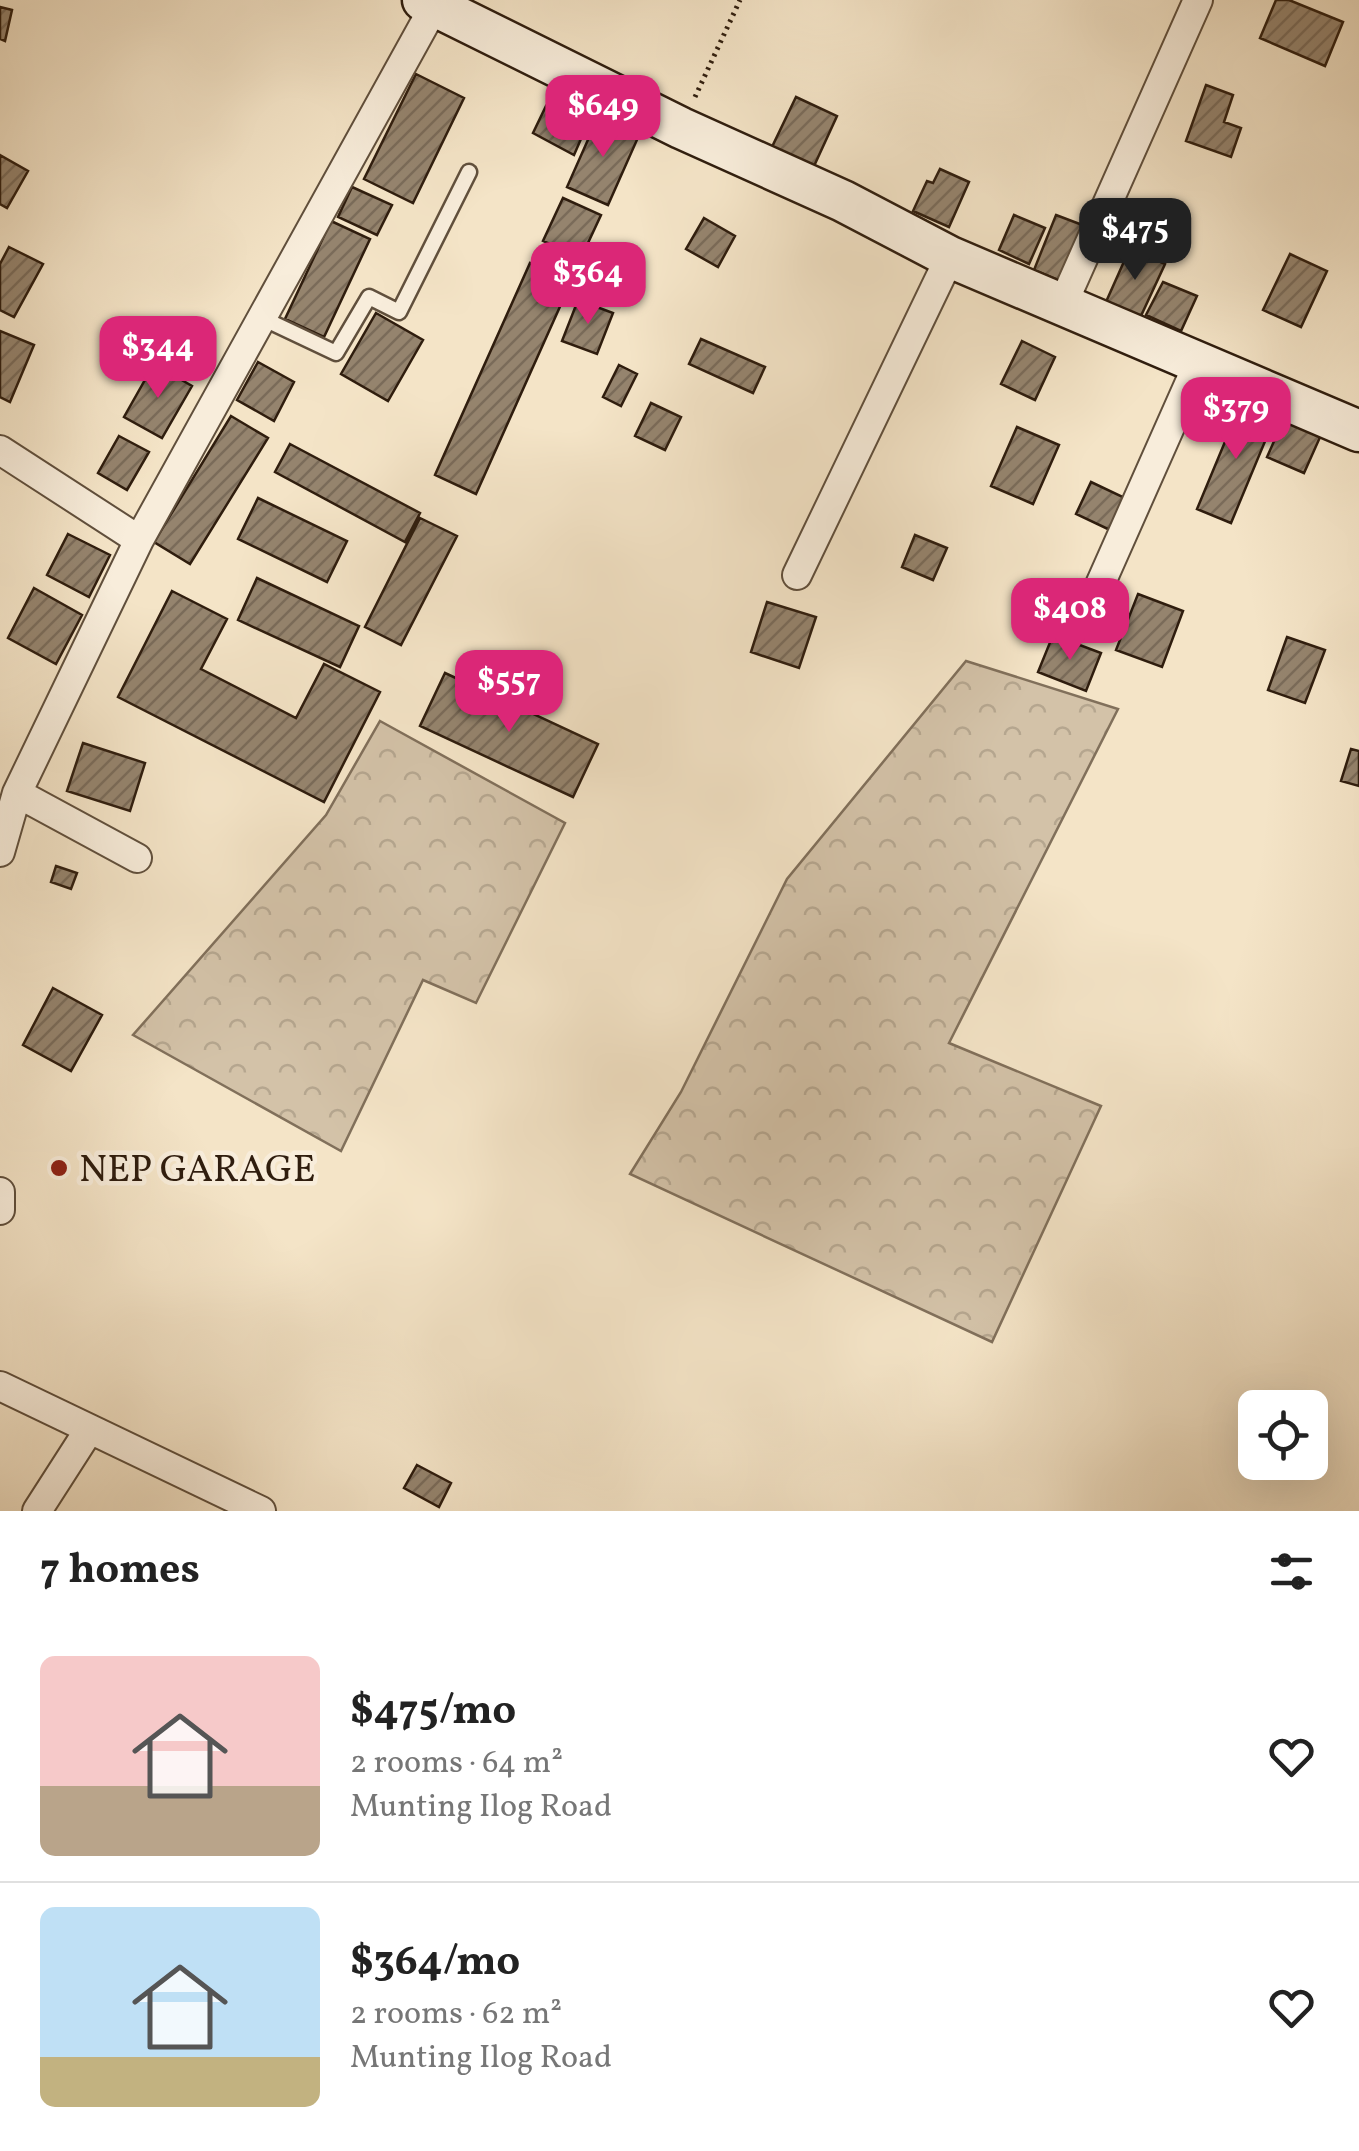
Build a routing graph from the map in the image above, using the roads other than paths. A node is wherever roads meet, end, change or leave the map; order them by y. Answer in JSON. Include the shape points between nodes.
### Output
{"nodes":[{"id":1,"x":1198,"y":0,"type":"edge"},
{"id":2,"x":429,"y":3,"type":"edge"},
{"id":3,"x":469,"y":172,"type":"dead end"},
{"id":4,"x":950,"y":257,"type":"junction"},
{"id":5,"x":1061,"y":308,"type":"junction"},
{"id":6,"x":262,"y":318,"type":"junction"},
{"id":7,"x":1198,"y":364,"type":"junction"},
{"id":8,"x":1359,"y":431,"type":"edge"},
{"id":9,"x":0,"y":450,"type":"edge"},
{"id":10,"x":138,"y":540,"type":"junction"},
{"id":11,"x":797,"y":575,"type":"dead end"},
{"id":12,"x":1087,"y":614,"type":"dead end"},
{"id":13,"x":17,"y":793,"type":"junction"},
{"id":14,"x":0,"y":852,"type":"edge"},
{"id":15,"x":138,"y":858,"type":"dead end"},
{"id":16,"x":0,"y":1192,"type":"edge"},
{"id":17,"x":0,"y":1210,"type":"edge"},
{"id":18,"x":0,"y":1386,"type":"edge"},
{"id":19,"x":89,"y":1430,"type":"junction"},
{"id":20,"x":37,"y":1511,"type":"edge"},
{"id":21,"x":261,"y":1511,"type":"edge"}],
"edges":[{"from":1,"to":5,"type":"street"},
{"from":2,"to":4,"type":"street"},
{"from":2,"to":6,"type":"street"},
{"from":3,"to":6,"type":"lane","via":[[399,312],[369,297],[336,354]]},
{"from":4,"to":5,"type":"street"},
{"from":4,"to":11,"type":"street"},
{"from":5,"to":7,"type":"street"},
{"from":6,"to":10,"type":"street"},
{"from":7,"to":8,"type":"street"},
{"from":7,"to":12,"type":"street"},
{"from":9,"to":10,"type":"street"},
{"from":10,"to":13,"type":"street"},
{"from":13,"to":14,"type":"street"},
{"from":13,"to":15,"type":"street"},
{"from":16,"to":17,"type":"street"},
{"from":18,"to":19,"type":"street"},
{"from":19,"to":20,"type":"street"},
{"from":19,"to":21,"type":"street"}]}
